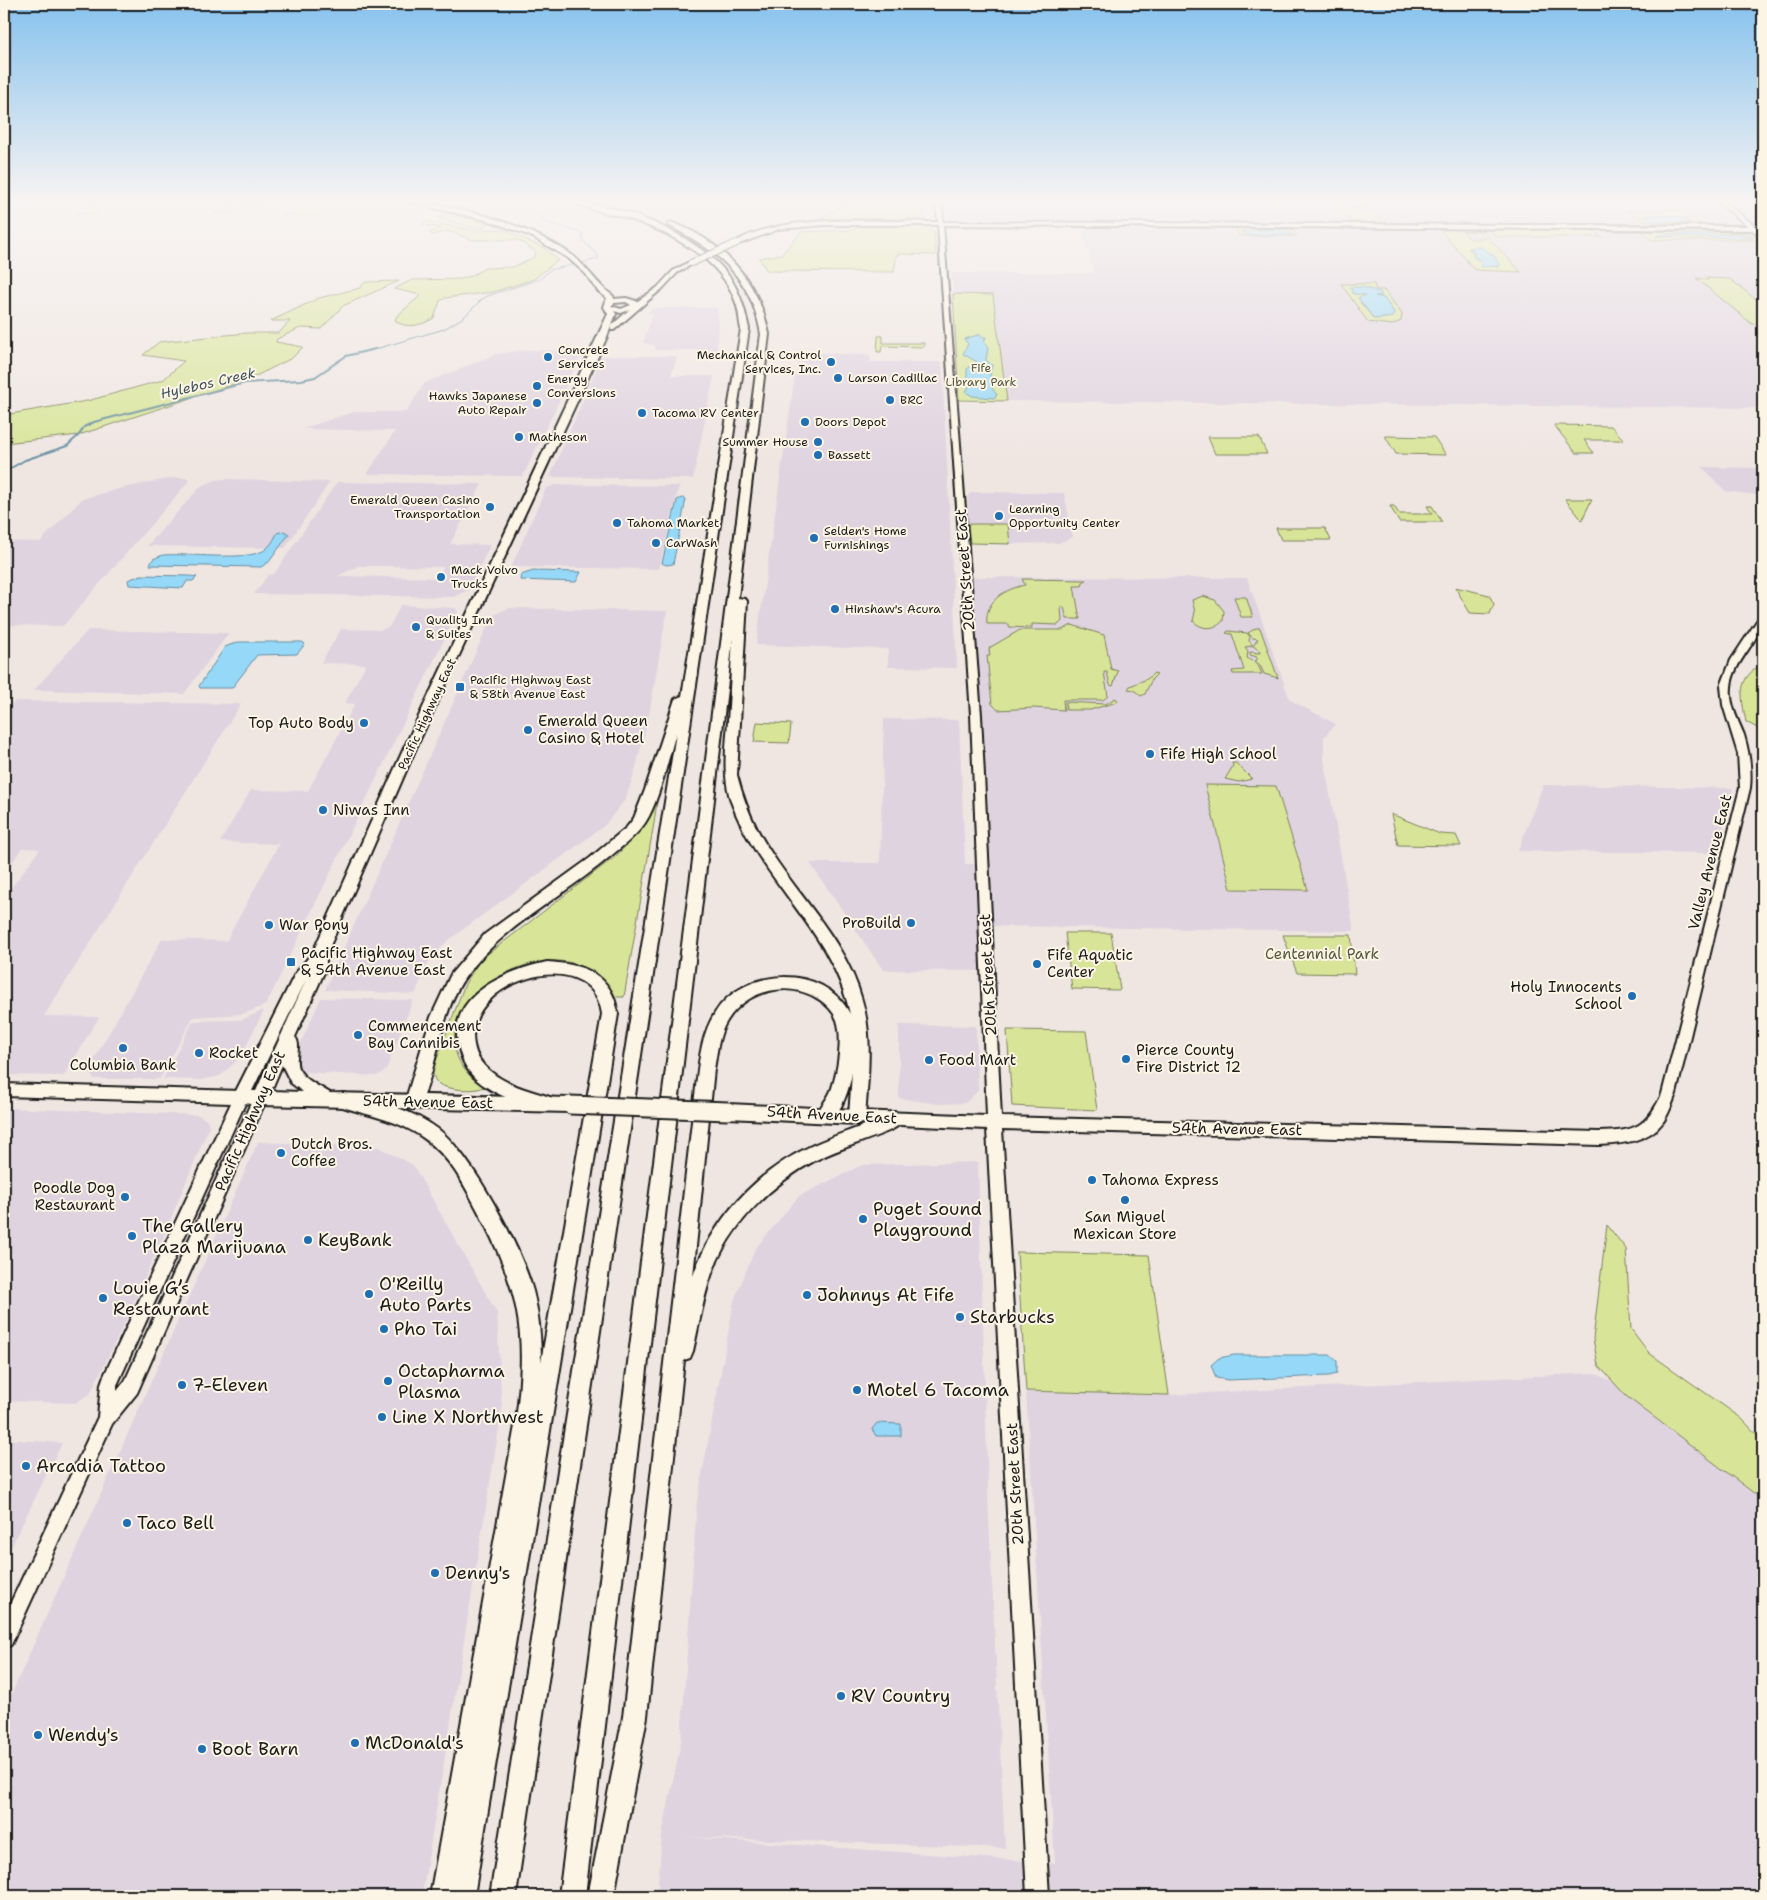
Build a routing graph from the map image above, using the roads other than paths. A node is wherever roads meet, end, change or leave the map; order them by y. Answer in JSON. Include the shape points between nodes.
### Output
{"nodes":[{"id":1,"x":654,"y":291,"type":"edge"},
{"id":2,"x":603,"y":292,"type":"edge"},
{"id":3,"x":617,"y":292,"type":"edge"},
{"id":4,"x":622,"y":292,"type":"edge"},
{"id":5,"x":649,"y":292,"type":"edge"},
{"id":6,"x":652,"y":292,"type":"edge"},
{"id":7,"x":653,"y":292,"type":"edge"},
{"id":8,"x":736,"y":292,"type":"edge"},
{"id":9,"x":754,"y":292,"type":"edge"},
{"id":10,"x":945,"y":292,"type":"edge"},
{"id":11,"x":626,"y":300,"type":"junction"},
{"id":12,"x":610,"y":306,"type":"junction"},
{"id":13,"x":634,"y":306,"type":"junction"},
{"id":14,"x":624,"y":310,"type":"junction"},
{"id":15,"x":614,"y":328,"type":"junction"},
{"id":16,"x":602,"y":339,"type":"junction"},
{"id":17,"x":736,"y":568,"type":"junction"},
{"id":18,"x":702,"y":616,"type":"junction"},
{"id":19,"x":1763,"y":618,"type":"edge"},
{"id":20,"x":319,"y":955,"type":"junction"},
{"id":21,"x":295,"y":1021,"type":"junction"},
{"id":22,"x":4,"y":1090,"type":"edge"},
{"id":23,"x":241,"y":1097,"type":"junction"},
{"id":24,"x":260,"y":1098,"type":"junction"},
{"id":25,"x":337,"y":1100,"type":"junction"},
{"id":26,"x":413,"y":1102,"type":"junction"},
{"id":27,"x":560,"y":1105,"type":"junction"},
{"id":28,"x":825,"y":1114,"type":"junction"},
{"id":29,"x":857,"y":1117,"type":"junction"},
{"id":30,"x":895,"y":1119,"type":"junction"},
{"id":31,"x":1656,"y":1119,"type":"joint"},
{"id":32,"x":994,"y":1123,"type":"junction"},
{"id":33,"x":106,"y":1418,"type":"junction"},
{"id":34,"x":667,"y":1420,"type":"junction"},
{"id":35,"x":4,"y":1638,"type":"edge"},
{"id":36,"x":443,"y":1896,"type":"edge"},
{"id":37,"x":461,"y":1896,"type":"edge"},
{"id":38,"x":503,"y":1896,"type":"edge"},
{"id":39,"x":572,"y":1896,"type":"edge"},
{"id":40,"x":601,"y":1896,"type":"edge"},
{"id":41,"x":1038,"y":1896,"type":"edge"}],
"edges":[{"from":1,"to":15,"type":"main road","via":[[649,300]]},
{"from":2,"to":12,"type":"main road","via":[[611,296]]},
{"from":3,"to":11,"type":"main road"},
{"from":4,"to":5,"type":"main road"},
{"from":6,"to":11,"type":"main road"},
{"from":7,"to":13,"type":"main road"},
{"from":8,"to":18,"type":"highway","via":[[745,329]]},
{"from":9,"to":17,"type":"highway","via":[[765,334]]},
{"from":10,"to":32,"type":"main road","name":"20th Street East","via":[[976,715]]},
{"from":11,"to":12,"type":"main road"},
{"from":11,"to":13,"type":"main road"},
{"from":12,"to":14,"type":"main road"},
{"from":12,"to":16,"type":"main road","name":"Pacific Highway East","via":[[612,314]]},
{"from":13,"to":14,"type":"main road"},
{"from":14,"to":15,"type":"main road","name":"Pacific Highway East"},
{"from":15,"to":16,"type":"main road","name":"Pacific Highway East"},
{"from":16,"to":20,"type":"main road","name":"Pacific Highway East","via":[[410,748]]},
{"from":17,"to":29,"type":"highway","via":[[741,599],[731,775],[733,787],[752,832],[842,966],[851,986],[859,1038]]},
{"from":17,"to":39,"type":"highway"},
{"from":18,"to":26,"type":"highway","via":[[676,718],[640,820],[595,862],[490,938],[463,968],[439,1018]]},
{"from":18,"to":38,"type":"highway"},
{"from":19,"to":31,"type":"main road","name":"Valley Avenue East","via":[[1737,659],[1726,685],[1728,706],[1739,735],[1744,762],[1745,788],[1668,1094]]},
{"from":20,"to":21,"type":"main road","name":"Pacific Highway East","via":[[319,968]]},
{"from":20,"to":23,"type":"main road","name":"Pacific Highway East","via":[[300,978]]},
{"from":21,"to":24,"type":"main road","name":"Pacific Highway East"},
{"from":21,"to":25,"type":"main road","via":[[287,1059],[292,1074]]},
{"from":22,"to":23,"type":"main road","name":"54th Avenue East"},
{"from":23,"to":24,"type":"main road","name":"54th Avenue East"},
{"from":23,"to":33,"type":"main road","name":"Pacific Highway East","via":[[109,1384]]},
{"from":24,"to":25,"type":"main road","name":"54th Avenue East"},
{"from":24,"to":33,"type":"main road","name":"Pacific Highway East","via":[[131,1387]]},
{"from":25,"to":26,"type":"main road","name":"54th Avenue East"},
{"from":25,"to":36,"type":"highway","via":[[404,1118],[429,1131],[451,1151],[474,1186],[514,1263],[528,1313],[532,1362],[529,1411]]},
{"from":26,"to":27,"type":"main road","name":"54th Avenue East"},
{"from":27,"to":28,"type":"main road","name":"54th Avenue East","bridge":true},
{"from":27,"to":37,"type":"highway","via":[[516,1094],[483,1074],[468,1056],[465,1034],[473,1010],[491,989],[536,969],[558,967],[576,970],[598,984],[608,999],[610,1014]]},
{"from":28,"to":29,"type":"main road","name":"54th Avenue East"},
{"from":28,"to":34,"type":"highway","via":[[842,1089],[846,1025],[836,1005],[818,991],[786,982],[759,986],[738,997],[720,1019],[710,1050]]},
{"from":29,"to":30,"type":"main road","name":"54th Avenue East"},
{"from":30,"to":32,"type":"main road","name":"54th Avenue East"},
{"from":30,"to":34,"type":"highway","via":[[876,1130],[830,1145],[806,1157],[774,1178],[737,1214],[718,1241],[704,1271]]},
{"from":31,"to":32,"type":"main road","name":"54th Avenue East","via":[[1648,1127],[1632,1134],[1592,1138]]},
{"from":32,"to":41,"type":"main road","name":"20th Street East"},
{"from":33,"to":35,"type":"main road","name":"Pacific Highway East"},
{"from":34,"to":40,"type":"highway","via":[[635,1717]]}]}
